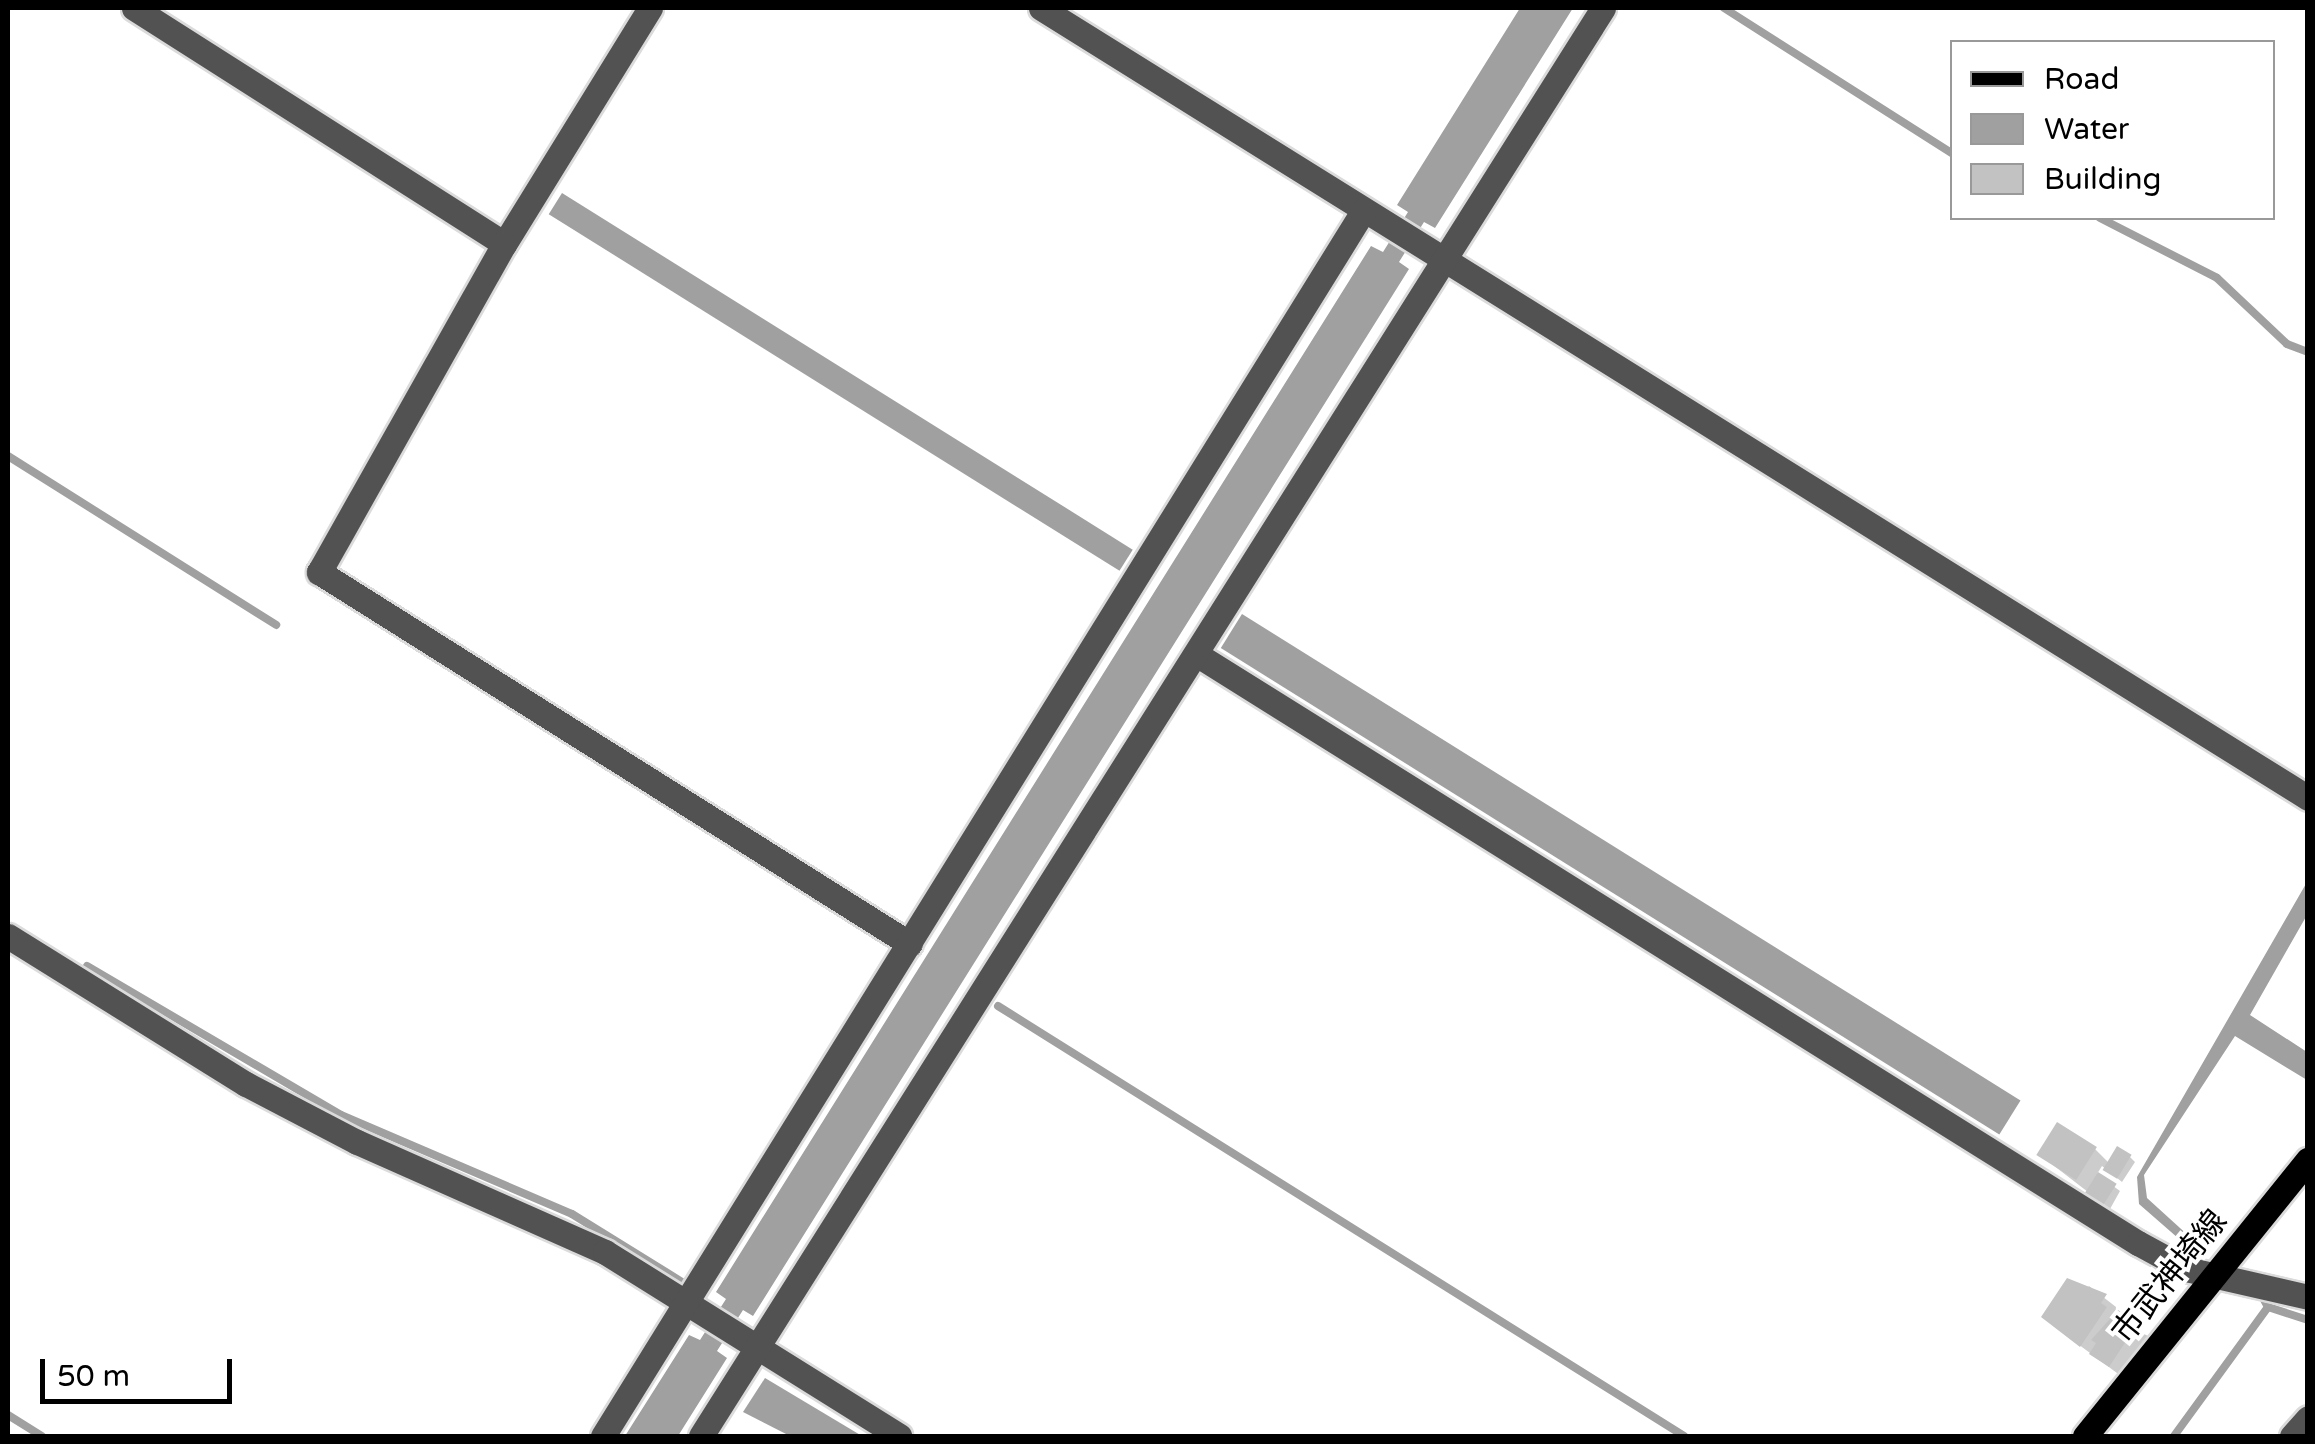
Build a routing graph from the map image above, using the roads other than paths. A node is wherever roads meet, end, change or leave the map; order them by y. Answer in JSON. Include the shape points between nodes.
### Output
{"nodes":[{"id":1,"x":134,"y":8,"type":"edge"},
{"id":2,"x":650,"y":8,"type":"edge"},
{"id":3,"x":1041,"y":8,"type":"edge"},
{"id":4,"x":1603,"y":8,"type":"edge"},
{"id":5,"x":1362,"y":211,"type":"junction"},
{"id":6,"x":504,"y":244,"type":"junction"},
{"id":7,"x":1442,"y":263,"type":"junction"},
{"id":8,"x":1196,"y":654,"type":"junction"},
{"id":9,"x":2308,"y":798,"type":"edge"},
{"id":10,"x":8,"y":936,"type":"edge"},
{"id":11,"x":910,"y":944,"type":"junction"},
{"id":12,"x":2308,"y":1160,"type":"edge"},
{"id":13,"x":2211,"y":1274,"type":"junction"},
{"id":14,"x":2308,"y":1297,"type":"edge"},
{"id":15,"x":687,"y":1305,"type":"junction"},
{"id":16,"x":755,"y":1347,"type":"junction"},
{"id":17,"x":2308,"y":1418,"type":"edge"},
{"id":18,"x":603,"y":1436,"type":"edge"},
{"id":19,"x":701,"y":1436,"type":"edge"},
{"id":20,"x":899,"y":1436,"type":"edge"},
{"id":21,"x":2086,"y":1436,"type":"edge"},
{"id":22,"x":2292,"y":1436,"type":"edge"}],
"edges":[{"from":1,"to":6,"type":"street"},
{"from":2,"to":6,"type":"street"},
{"from":3,"to":5,"type":"street"},
{"from":4,"to":7,"type":"street"},
{"from":5,"to":7,"type":"street"},
{"from":5,"to":11,"type":"street"},
{"from":6,"to":11,"type":"street","via":[[319,572]]},
{"from":7,"to":8,"type":"street"},
{"from":7,"to":9,"type":"street"},
{"from":8,"to":13,"type":"street","via":[[2138,1243],[2186,1270]]},
{"from":8,"to":16,"type":"street"},
{"from":10,"to":15,"type":"street","via":[[246,1084],[357,1142],[605,1252]]},
{"from":11,"to":15,"type":"street"},
{"from":12,"to":13,"type":"main road","name":"市武神埼線"},
{"from":13,"to":14,"type":"street"},
{"from":13,"to":21,"type":"main road","name":"市武神埼線"},
{"from":15,"to":16,"type":"street"},
{"from":15,"to":18,"type":"street"},
{"from":16,"to":19,"type":"street"},
{"from":16,"to":20,"type":"street"},
{"from":17,"to":22,"type":"street"}]}
